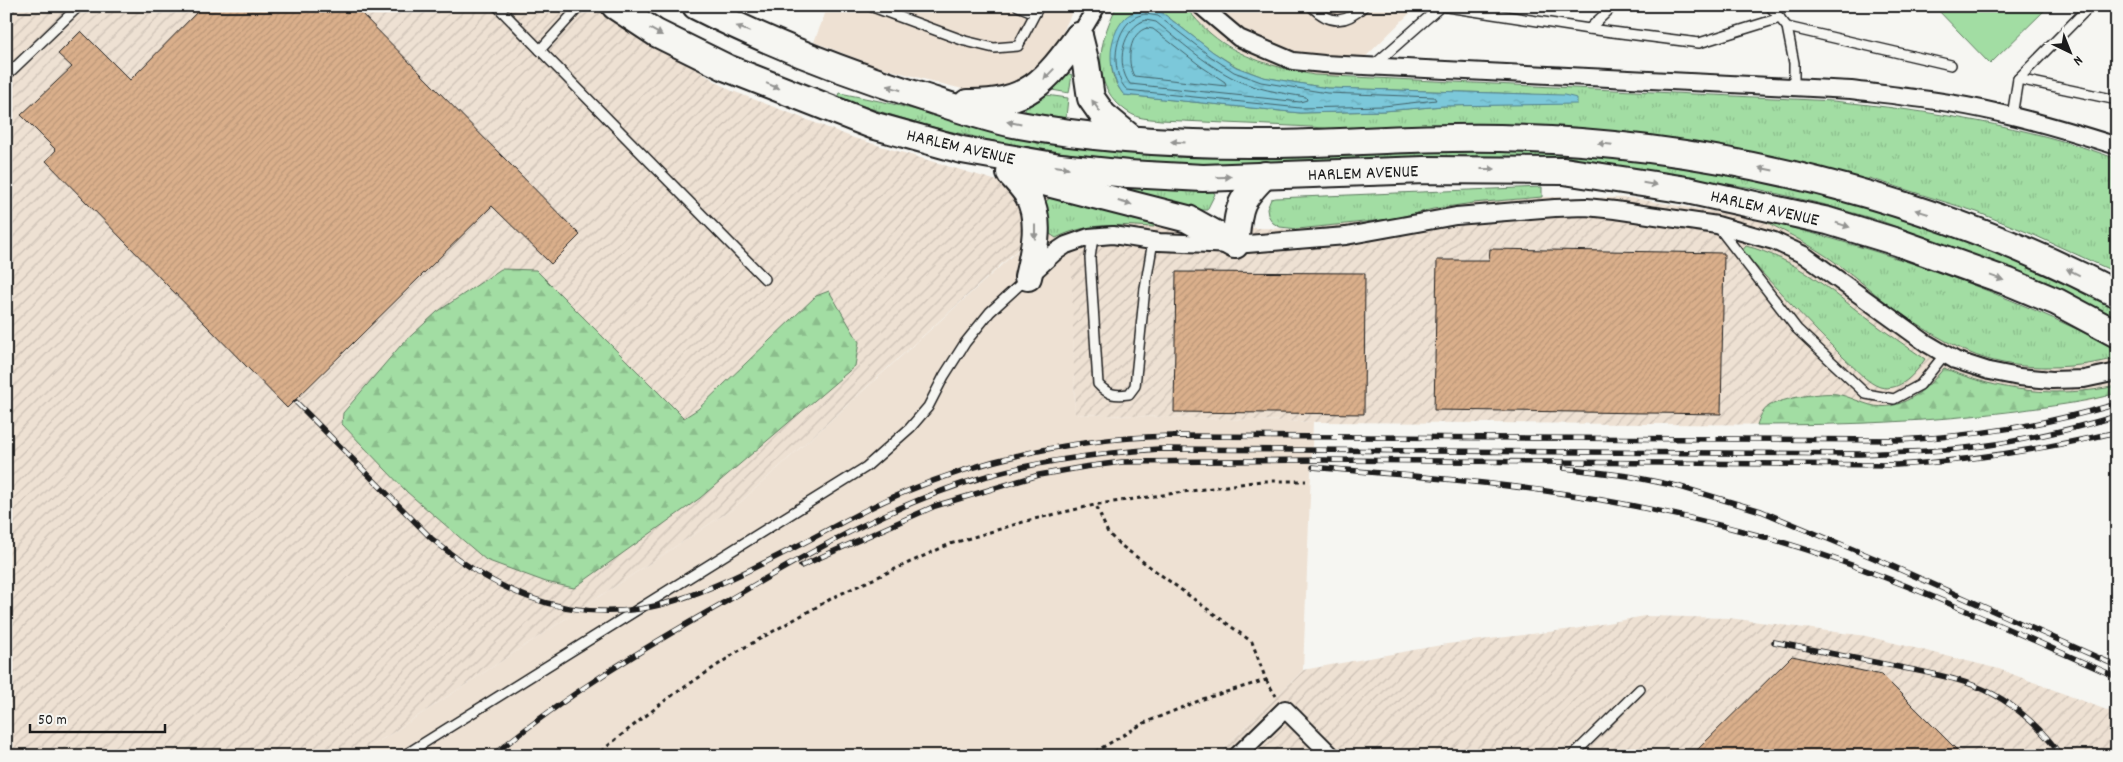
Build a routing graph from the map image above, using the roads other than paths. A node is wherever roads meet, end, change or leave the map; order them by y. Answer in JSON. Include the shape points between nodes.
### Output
{"nodes":[{"id":1,"x":78,"y":6,"type":"edge"},
{"id":2,"x":497,"y":6,"type":"edge"},
{"id":3,"x":580,"y":6,"type":"edge"},
{"id":4,"x":615,"y":6,"type":"edge"},
{"id":5,"x":696,"y":6,"type":"edge"},
{"id":6,"x":870,"y":6,"type":"edge"},
{"id":7,"x":1018,"y":6,"type":"edge"},
{"id":8,"x":1097,"y":6,"type":"edge"},
{"id":9,"x":1201,"y":6,"type":"edge"},
{"id":10,"x":1311,"y":6,"type":"edge"},
{"id":11,"x":1364,"y":6,"type":"edge"},
{"id":12,"x":1613,"y":6,"type":"edge"},
{"id":13,"x":1770,"y":6,"type":"edge"},
{"id":14,"x":2090,"y":6,"type":"edge"},
{"id":15,"x":1441,"y":7,"type":"edge"},
{"id":16,"x":1037,"y":9,"type":"edge"},
{"id":17,"x":1780,"y":18,"type":"junction"},
{"id":18,"x":1787,"y":27,"type":"junction"},
{"id":19,"x":1589,"y":29,"type":"junction"},
{"id":20,"x":1079,"y":36,"type":"junction"},
{"id":21,"x":540,"y":50,"type":"junction"},
{"id":22,"x":1374,"y":65,"type":"junction"},
{"id":23,"x":1951,"y":65,"type":"dead end"},
{"id":24,"x":6,"y":76,"type":"edge"},
{"id":25,"x":2018,"y":79,"type":"junction"},
{"id":26,"x":1794,"y":86,"type":"junction"},
{"id":27,"x":2117,"y":100,"type":"edge"},
{"id":28,"x":941,"y":103,"type":"junction"},
{"id":29,"x":2012,"y":116,"type":"junction"},
{"id":30,"x":1132,"y":139,"type":"junction"},
{"id":31,"x":2117,"y":146,"type":"edge"},
{"id":32,"x":962,"y":150,"type":"junction"},
{"id":33,"x":1010,"y":173,"type":"junction"},
{"id":34,"x":1265,"y":175,"type":"junction"},
{"id":35,"x":1717,"y":225,"type":"junction"},
{"id":36,"x":1093,"y":237,"type":"junction"},
{"id":37,"x":1153,"y":241,"type":"junction"},
{"id":38,"x":1235,"y":245,"type":"junction"},
{"id":39,"x":1028,"y":277,"type":"junction"},
{"id":40,"x":765,"y":279,"type":"dead end"},
{"id":41,"x":2117,"y":294,"type":"edge"},
{"id":42,"x":2106,"y":328,"type":"edge"},
{"id":43,"x":1945,"y":354,"type":"junction"},
{"id":44,"x":2117,"y":372,"type":"edge"},
{"id":45,"x":1640,"y":689,"type":"dead end"},
{"id":46,"x":1576,"y":754,"type":"edge"},
{"id":47,"x":404,"y":756,"type":"edge"},
{"id":48,"x":1237,"y":756,"type":"edge"},
{"id":49,"x":1332,"y":756,"type":"edge"}],
"edges":[{"from":1,"to":24,"type":"lane"},
{"from":2,"to":21,"type":"lane"},
{"from":3,"to":21,"type":"lane"},
{"from":4,"to":32,"type":"main road","name":"HARLEM AVENUE","one_way":true,"via":[[656,32],[745,75],[872,125]]},
{"from":28,"to":5,"type":"main road","name":"HARLEM AVENUE","one_way":true,"via":[[809,57]]},
{"from":6,"to":16,"type":"lane","via":[[994,48],[1018,46]]},
{"from":7,"to":16,"type":"lane"},
{"from":8,"to":20,"type":"street"},
{"from":9,"to":22,"type":"street","via":[[1239,38],[1293,61]]},
{"from":10,"to":11,"type":"lane","via":[[1326,18],[1335,20],[1347,19]]},
{"from":12,"to":19,"type":"lane"},
{"from":13,"to":17,"type":"lane"},
{"from":14,"to":25,"type":"lane"},
{"from":15,"to":19,"type":"lane"},
{"from":15,"to":22,"type":"lane"},
{"from":17,"to":18,"type":"lane"},
{"from":17,"to":19,"type":"lane","via":[[1699,43]]},
{"from":18,"to":23,"type":"lane"},
{"from":18,"to":26,"type":"lane","via":[[1794,62]]},
{"from":20,"to":28,"type":"main road","one_way":true,"via":[[1046,78],[1020,95],[1003,102]]},
{"from":30,"to":20,"type":"main road","one_way":true,"via":[[1103,115],[1091,98]]},
{"from":21,"to":40,"type":"lane"},
{"from":22,"to":26,"type":"street"},
{"from":25,"to":27,"type":"lane"},
{"from":25,"to":29,"type":"lane"},
{"from":26,"to":29,"type":"street","via":[[1918,98]]},
{"from":30,"to":28,"type":"main road","name":"HARLEM AVENUE","one_way":true,"via":[[1011,123]]},
{"from":29,"to":31,"type":"street"},
{"from":41,"to":30,"type":"main road","name":"HARLEM AVENUE","one_way":true,"via":[[2026,250],[1917,210],[1781,172],[1696,155],[1565,140],[1497,138],[1272,144],[1200,144]]},
{"from":32,"to":33,"type":"main road"},
{"from":32,"to":34,"type":"main road","name":"HARLEM AVENUE","one_way":true,"via":[[1060,167],[1128,174],[1203,178]]},
{"from":33,"to":38,"type":"main road","one_way":true,"via":[[1188,219]]},
{"from":33,"to":39,"type":"main road","one_way":true,"via":[[1028,195],[1034,212],[1035,244]]},
{"from":34,"to":38,"type":"main road","via":[[1239,207]]},
{"from":34,"to":42,"type":"main road","name":"HARLEM AVENUE","one_way":true,"via":[[1440,170],[1564,171],[1687,190],[1818,219],[1897,242],[2009,282]]},
{"from":35,"to":38,"type":"street","via":[[1616,210],[1555,208],[1456,216],[1346,236]]},
{"from":35,"to":43,"type":"street","via":[[1774,241],[1804,255],[1894,322]]},
{"from":35,"to":43,"type":"lane","via":[[1796,329],[1866,394],[1894,399],[1920,385]]},
{"from":36,"to":37,"type":"street"},
{"from":36,"to":37,"type":"lane","via":[[1090,258],[1098,384],[1106,393],[1117,396],[1129,394],[1135,386]]},
{"from":36,"to":39,"type":"street","via":[[1054,252]]},
{"from":37,"to":38,"type":"street"},
{"from":39,"to":47,"type":"lane","via":[[990,312],[965,343],[928,407],[910,428],[866,467]]},
{"from":43,"to":44,"type":"street","via":[[1989,371],[2019,377],[2052,380]]},
{"from":45,"to":46,"type":"lane"},
{"from":48,"to":49,"type":"street","via":[[1285,709]]}]}
